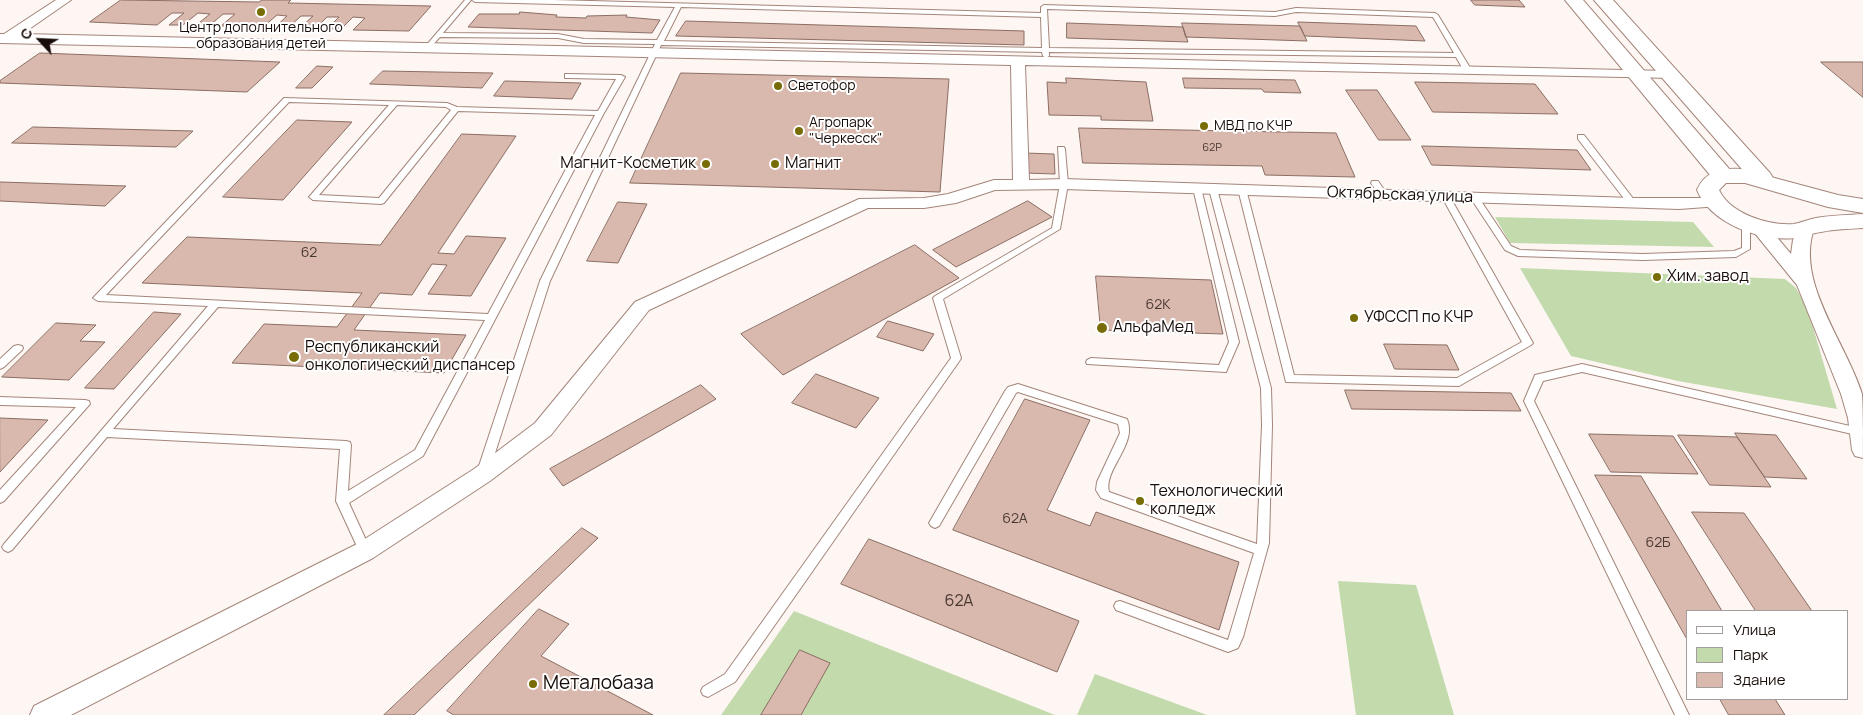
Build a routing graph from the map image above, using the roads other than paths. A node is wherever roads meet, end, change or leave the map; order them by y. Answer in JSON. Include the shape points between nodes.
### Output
{"nodes":[{"id":1,"x":65,"y":0,"type":"edge"},
{"id":2,"x":468,"y":0,"type":"edge"},
{"id":3,"x":475,"y":0,"type":"edge"},
{"id":4,"x":1574,"y":0,"type":"edge"},
{"id":5,"x":1602,"y":0,"type":"edge"},
{"id":6,"x":679,"y":5,"type":"junction"},
{"id":7,"x":1044,"y":15,"type":"junction"},
{"id":8,"x":438,"y":35,"type":"junction"},
{"id":9,"x":2,"y":40,"type":"edge"},
{"id":10,"x":426,"y":48,"type":"junction"},
{"id":11,"x":656,"y":48,"type":"junction"},
{"id":12,"x":1458,"y":55,"type":"junction"},
{"id":13,"x":1046,"y":56,"type":"junction"},
{"id":14,"x":1018,"y":62,"type":"junction"},
{"id":15,"x":1468,"y":71,"type":"junction"},
{"id":16,"x":1637,"y":74,"type":"junction"},
{"id":17,"x":1669,"y":75,"type":"junction"},
{"id":18,"x":568,"y":76,"type":"dead end"},
{"id":19,"x":395,"y":103,"type":"junction"},
{"id":20,"x":456,"y":109,"type":"junction"},
{"id":21,"x":600,"y":113,"type":"junction"},
{"id":22,"x":1581,"y":137,"type":"dead end"},
{"id":23,"x":1061,"y":149,"type":"dead end"},
{"id":24,"x":1723,"y":176,"type":"junction"},
{"id":25,"x":1762,"y":178,"type":"junction"},
{"id":26,"x":1064,"y":184,"type":"junction"},
{"id":27,"x":1021,"y":186,"type":"junction"},
{"id":28,"x":1205,"y":188,"type":"junction"},
{"id":29,"x":1790,"y":188,"type":"junction"},
{"id":30,"x":1242,"y":189,"type":"junction"},
{"id":31,"x":1446,"y":197,"type":"junction"},
{"id":32,"x":1474,"y":198,"type":"junction"},
{"id":33,"x":1714,"y":202,"type":"junction"},
{"id":34,"x":1632,"y":204,"type":"junction"},
{"id":35,"x":1863,"y":206,"type":"edge"},
{"id":36,"x":1863,"y":221,"type":"edge"},
{"id":37,"x":1752,"y":224,"type":"junction"},
{"id":38,"x":1809,"y":228,"type":"junction"},
{"id":39,"x":1806,"y":283,"type":"junction"},
{"id":40,"x":215,"y":304,"type":"junction"},
{"id":41,"x":491,"y":317,"type":"junction"},
{"id":42,"x":18,"y":348,"type":"dead end"},
{"id":43,"x":1091,"y":362,"type":"dead end"},
{"id":44,"x":0,"y":365,"type":"edge"},
{"id":45,"x":0,"y":401,"type":"edge"},
{"id":46,"x":104,"y":433,"type":"junction"},
{"id":47,"x":1862,"y":441,"type":"edge"},
{"id":48,"x":482,"y":475,"type":"junction"},
{"id":49,"x":0,"y":498,"type":"edge"},
{"id":50,"x":342,"y":501,"type":"junction"},
{"id":51,"x":935,"y":523,"type":"dead end"},
{"id":52,"x":8,"y":547,"type":"dead end"},
{"id":53,"x":1261,"y":550,"type":"junction"},
{"id":54,"x":365,"y":551,"type":"junction"},
{"id":55,"x":1120,"y":606,"type":"dead end"},
{"id":56,"x":708,"y":691,"type":"dead end"},
{"id":57,"x":44,"y":715,"type":"edge"},
{"id":58,"x":1682,"y":715,"type":"edge"}],
"edges":[{"from":1,"to":9,"type":"street"},
{"from":2,"to":8,"type":"lane"},
{"from":3,"to":6,"type":"lane"},
{"from":4,"to":16,"type":"street"},
{"from":5,"to":17,"type":"street"},
{"from":6,"to":7,"type":"lane"},
{"from":6,"to":11,"type":"lane"},
{"from":7,"to":12,"type":"lane","via":[[1044,7],[1435,15]]},
{"from":7,"to":13,"type":"lane"},
{"from":8,"to":10,"type":"lane"},
{"from":8,"to":11,"type":"lane","via":[[558,36]]},
{"from":9,"to":10,"type":"street"},
{"from":10,"to":11,"type":"street"},
{"from":11,"to":13,"type":"lane"},
{"from":11,"to":14,"type":"street"},
{"from":11,"to":48,"type":"lane","via":[[545,281]]},
{"from":12,"to":13,"type":"lane"},
{"from":12,"to":15,"type":"lane"},
{"from":13,"to":14,"type":"street"},
{"from":13,"to":15,"type":"street"},
{"from":14,"to":27,"type":"street"},
{"from":15,"to":16,"type":"street"},
{"from":16,"to":17,"type":"street"},
{"from":16,"to":24,"type":"street"},
{"from":17,"to":25,"type":"street"},
{"from":18,"to":21,"type":"lane","via":[[621,77]]},
{"from":19,"to":20,"type":"lane","via":[[446,104]]},
{"from":19,"to":20,"type":"lane","via":[[313,197],[381,201]]},
{"from":19,"to":40,"type":"lane","via":[[287,100],[98,298]]},
{"from":20,"to":21,"type":"lane"},
{"from":21,"to":41,"type":"lane"},
{"from":22,"to":34,"type":"lane"},
{"from":23,"to":26,"type":"lane"},
{"from":24,"to":25,"type":"street"},
{"from":24,"to":33,"type":"street","via":[[1709,184],[1709,195]]},
{"from":25,"to":29,"type":"street"},
{"from":26,"to":27,"type":"street","name":"Октябрьская улица"},
{"from":26,"to":28,"type":"street","name":"Октябрьская улица"},
{"from":26,"to":56,"type":"lane","via":[[1056,229],[938,298],[956,358],[730,678]]},
{"from":27,"to":48,"type":"street","name":"Октябрьская улица","via":[[994,185],[950,199],[924,203],[865,203],[642,306],[543,428]]},
{"from":28,"to":30,"type":"street","name":"Октябрьская улица"},
{"from":28,"to":43,"type":"lane","via":[[1234,342],[1222,369]]},
{"from":28,"to":53,"type":"lane","via":[[1266,388],[1268,425]]},
{"from":29,"to":35,"type":"street","via":[[1836,202]]},
{"from":29,"to":38,"type":"street","via":[[1812,204],[1817,212],[1818,220]]},
{"from":30,"to":31,"type":"street","name":"Октябрьская улица","via":[[1379,188]]},
{"from":30,"to":31,"type":"lane","via":[[1290,378],[1459,382],[1528,343]]},
{"from":31,"to":32,"type":"street","name":"Октябрьская улица"},
{"from":32,"to":34,"type":"street","name":"Октябрьская улица"},
{"from":32,"to":37,"type":"lane","via":[[1508,248],[1518,253],[1642,257],[1736,254],[1746,249]]},
{"from":33,"to":34,"type":"street","name":"Октябрьская улица"},
{"from":33,"to":37,"type":"street","via":[[1726,212]]},
{"from":36,"to":38,"type":"street"},
{"from":37,"to":38,"type":"street","via":[[1782,231]]},
{"from":37,"to":39,"type":"street"},
{"from":38,"to":39,"type":"street","via":[[1801,241],[1800,251]]},
{"from":39,"to":47,"type":"street","via":[[1850,388]]},
{"from":40,"to":41,"type":"lane"},
{"from":40,"to":46,"type":"lane"},
{"from":41,"to":50,"type":"lane","via":[[419,453]]},
{"from":42,"to":44,"type":"lane"},
{"from":45,"to":49,"type":"lane","via":[[85,404]]},
{"from":46,"to":50,"type":"lane","via":[[346,445]]},
{"from":46,"to":52,"type":"lane"},
{"from":47,"to":58,"type":"lane","via":[[1582,368],[1539,378],[1529,401]]},
{"from":48,"to":54,"type":"street","name":"Октябрьская улица"},
{"from":50,"to":54,"type":"lane"},
{"from":51,"to":53,"type":"lane","via":[[1009,394],[1018,388],[1123,422],[1124,433],[1103,482],[1105,495]]},
{"from":53,"to":55,"type":"lane","via":[[1237,637],[1228,646]]},
{"from":54,"to":57,"type":"street","name":"Октябрьская улица"}]}
